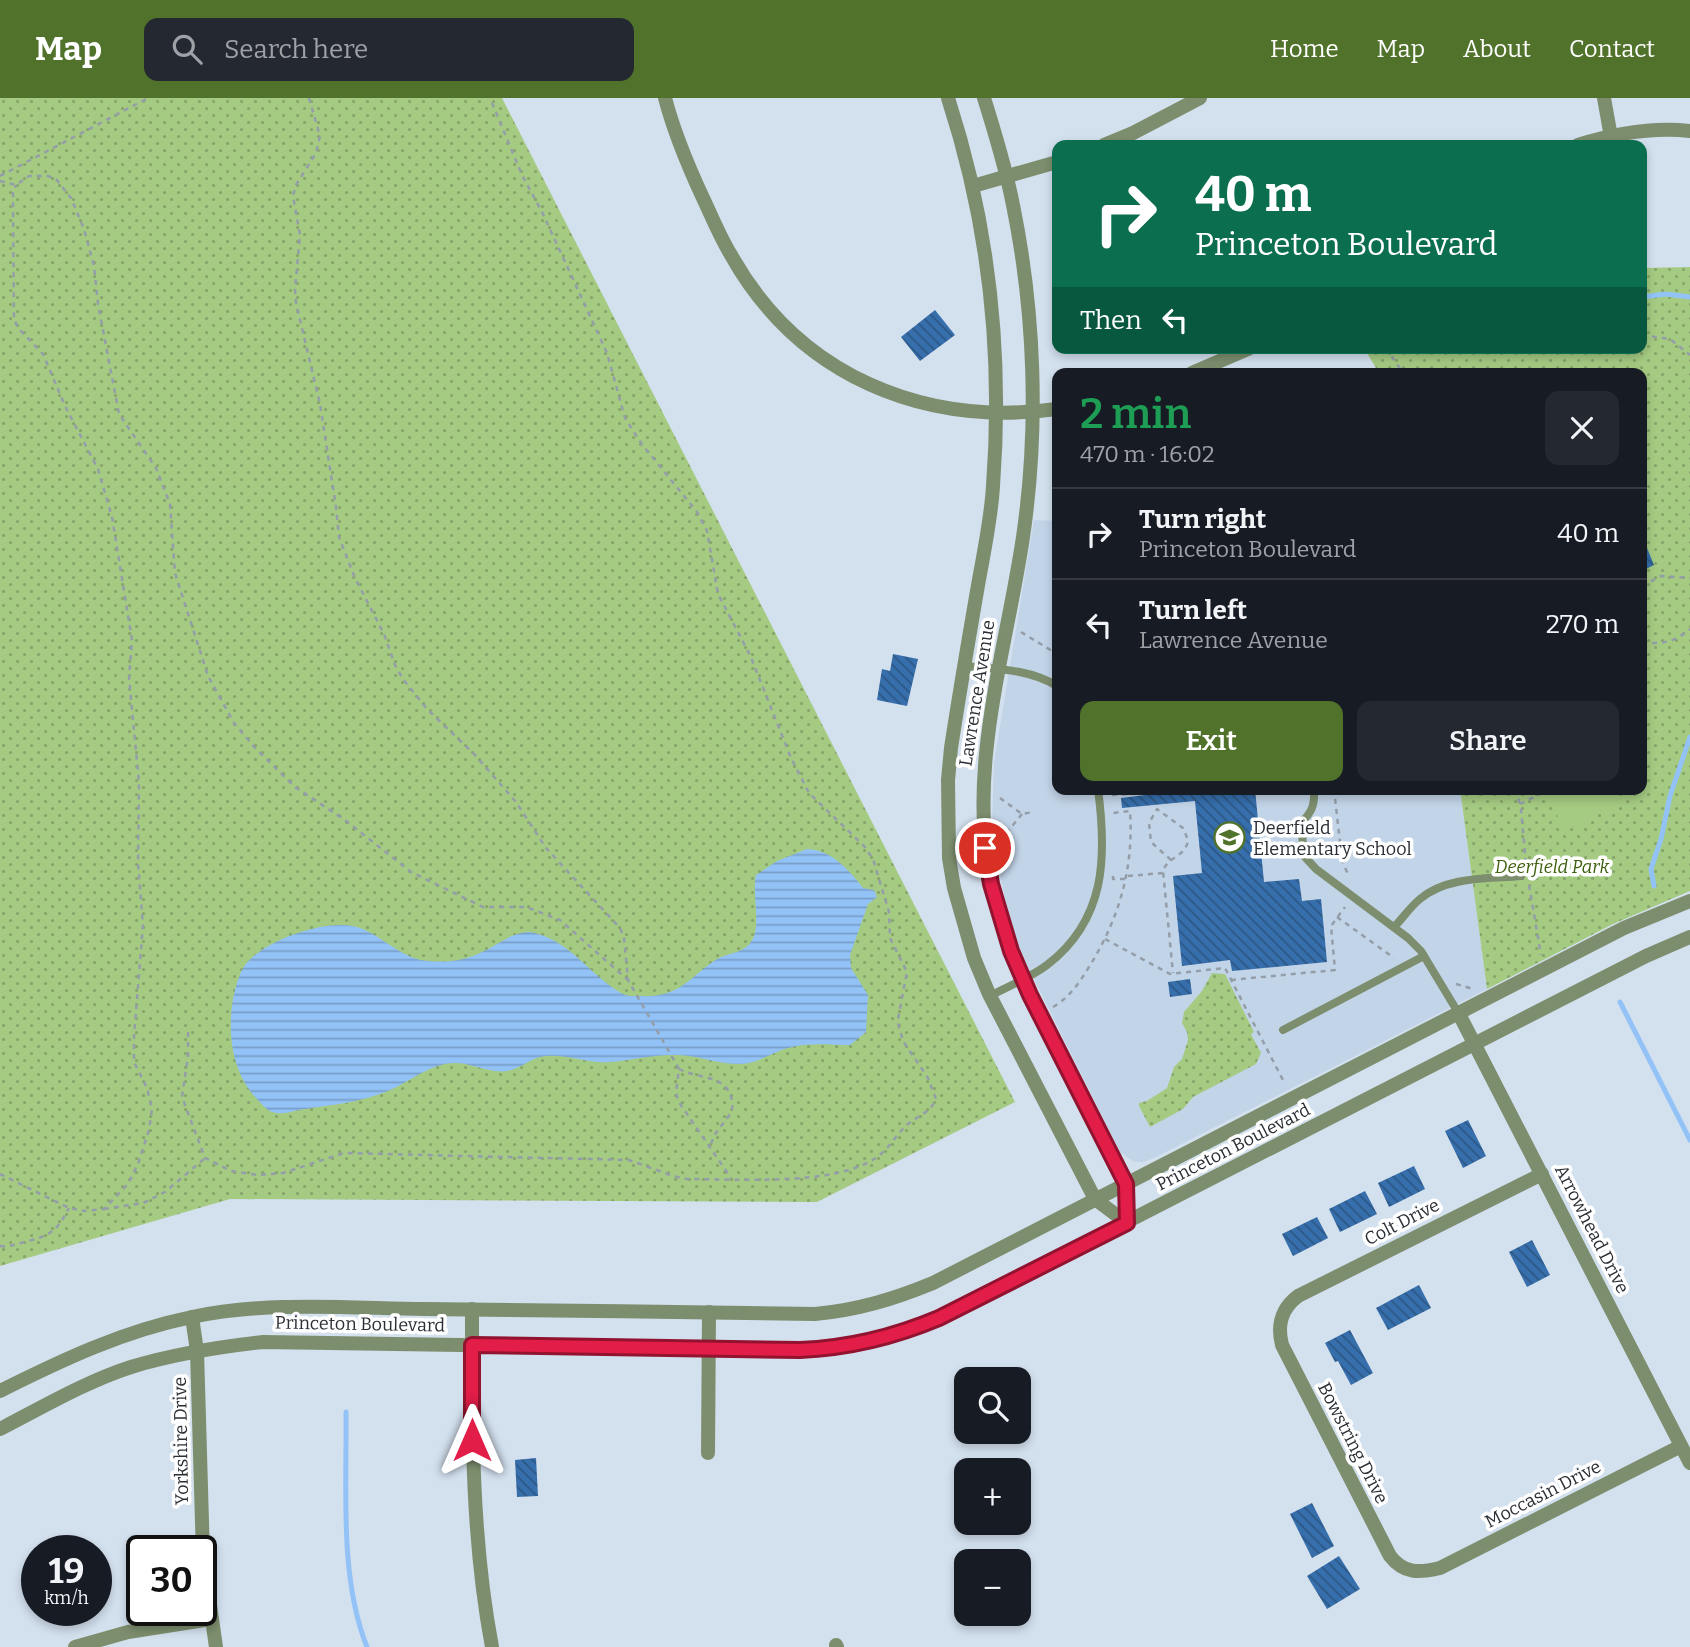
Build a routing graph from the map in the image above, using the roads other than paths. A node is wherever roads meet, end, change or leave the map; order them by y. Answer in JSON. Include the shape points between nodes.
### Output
{"nodes":[{"id":1,"x":665,"y":98,"type":"edge"},
{"id":2,"x":948,"y":98,"type":"edge"},
{"id":3,"x":984,"y":98,"type":"edge"},
{"id":4,"x":1200,"y":98,"type":"edge"},
{"id":5,"x":1604,"y":98,"type":"edge"},
{"id":6,"x":1690,"y":131,"type":"edge"},
{"id":7,"x":1611,"y":137,"type":"junction"},
{"id":8,"x":1116,"y":140,"type":"edge"},
{"id":9,"x":1599,"y":140,"type":"edge"},
{"id":10,"x":1052,"y":163,"type":"edge"},
{"id":11,"x":1006,"y":177,"type":"junction"},
{"id":12,"x":972,"y":187,"type":"junction"},
{"id":13,"x":1236,"y":354,"type":"edge"},
{"id":14,"x":1204,"y":368,"type":"edge"},
{"id":15,"x":1052,"y":410,"type":"edge"},
{"id":16,"x":1032,"y":412,"type":"junction"},
{"id":17,"x":996,"y":413,"type":"junction"},
{"id":18,"x":964,"y":666,"type":"junction"},
{"id":19,"x":999,"y":670,"type":"junction"},
{"id":20,"x":1052,"y":683,"type":"edge"},
{"id":21,"x":1099,"y":795,"type":"edge"},
{"id":22,"x":1314,"y":795,"type":"edge"},
{"id":23,"x":1521,"y":876,"type":"dead end"},
{"id":24,"x":1690,"y":901,"type":"edge"},
{"id":25,"x":1394,"y":928,"type":"junction"},
{"id":26,"x":1690,"y":937,"type":"edge"},
{"id":27,"x":1424,"y":956,"type":"junction"},
{"id":28,"x":1023,"y":979,"type":"junction"},
{"id":29,"x":990,"y":996,"type":"junction"},
{"id":30,"x":1459,"y":1014,"type":"junction"},
{"id":31,"x":1283,"y":1030,"type":"dead end"},
{"id":32,"x":1476,"y":1044,"type":"junction"},
{"id":33,"x":1542,"y":1174,"type":"junction"},
{"id":34,"x":1126,"y":1184,"type":"junction"},
{"id":35,"x":1095,"y":1199,"type":"junction"},
{"id":36,"x":1127,"y":1223,"type":"junction"},
{"id":37,"x":472,"y":1309,"type":"junction"},
{"id":38,"x":1283,"y":1311,"type":"joint"},
{"id":39,"x":709,"y":1312,"type":"junction"},
{"id":40,"x":192,"y":1317,"type":"junction"},
{"id":41,"x":472,"y":1345,"type":"junction"},
{"id":42,"x":709,"y":1348,"type":"junction"},
{"id":43,"x":197,"y":1351,"type":"junction"},
{"id":44,"x":0,"y":1391,"type":"edge"},
{"id":45,"x":0,"y":1429,"type":"edge"},
{"id":46,"x":1681,"y":1446,"type":"junction"},
{"id":47,"x":708,"y":1453,"type":"dead end"},
{"id":48,"x":1690,"y":1463,"type":"edge"},
{"id":49,"x":202,"y":1535,"type":"edge"},
{"id":50,"x":1420,"y":1573,"type":"joint"},
{"id":51,"x":166,"y":1626,"type":"edge"},
{"id":52,"x":212,"y":1626,"type":"edge"},
{"id":53,"x":75,"y":1647,"type":"edge"},
{"id":54,"x":216,"y":1647,"type":"edge"},
{"id":55,"x":492,"y":1647,"type":"edge"}],
"edges":[{"from":1,"to":17,"type":"street","via":[[697,184],[732,257],[802,343],[877,389],[931,406]]},
{"from":2,"to":12,"type":"street","name":"Lawrence Avenue"},
{"from":3,"to":11,"type":"street","name":"Lawrence Avenue"},
{"from":4,"to":8,"type":"street"},
{"from":5,"to":7,"type":"street"},
{"from":6,"to":7,"type":"street"},
{"from":7,"to":9,"type":"street"},
{"from":10,"to":11,"type":"street"},
{"from":11,"to":12,"type":"street"},
{"from":11,"to":16,"type":"street","name":"Lawrence Avenue","via":[[1023,257]]},
{"from":12,"to":17,"type":"street","name":"Lawrence Avenue","via":[[992,297]]},
{"from":13,"to":14,"type":"street"},
{"from":15,"to":16,"type":"street"},
{"from":16,"to":17,"type":"street"},
{"from":16,"to":19,"type":"street","name":"Lawrence Avenue","via":[[1023,538]]},
{"from":17,"to":18,"type":"street","name":"Lawrence Avenue","via":[[993,487]]},
{"from":18,"to":19,"type":"lane"},
{"from":18,"to":29,"type":"street","name":"Lawrence Avenue","via":[[948,780],[950,858],[964,924]]},
{"from":19,"to":20,"type":"lane","via":[[1043,677]]},
{"from":19,"to":28,"type":"street","name":"Lawrence Avenue","via":[[987,736],[982,813],[1000,922]]},
{"from":21,"to":28,"type":"lane","via":[[1103,840],[1093,907],[1057,957]]},
{"from":22,"to":25,"type":"lane","via":[[1310,815],[1301,823],[1304,856]]},
{"from":23,"to":25,"type":"lane","via":[[1454,882],[1434,889]]},
{"from":24,"to":30,"type":"street","name":"Princeton Boulevard","via":[[1624,928]]},
{"from":25,"to":27,"type":"lane"},
{"from":26,"to":32,"type":"street","name":"Princeton Boulevard"},
{"from":27,"to":30,"type":"lane"},
{"from":27,"to":31,"type":"lane"},
{"from":28,"to":29,"type":"lane"},
{"from":28,"to":34,"type":"street","name":"Lawrence Avenue"},
{"from":29,"to":35,"type":"street","name":"Lawrence Avenue"},
{"from":30,"to":32,"type":"street","name":"Arrowhead Drive"},
{"from":30,"to":34,"type":"street","name":"Princeton Boulevard"},
{"from":32,"to":33,"type":"street","name":"Arrowhead Drive"},
{"from":32,"to":36,"type":"street","name":"Princeton Boulevard"},
{"from":33,"to":38,"type":"street","name":"Colt Drive","via":[[1298,1296]]},
{"from":33,"to":46,"type":"street","name":"Arrowhead Drive"},
{"from":34,"to":35,"type":"street","name":"Princeton Boulevard"},
{"from":34,"to":36,"type":"street","name":"Lawrence Avenue"},
{"from":35,"to":36,"type":"street","name":"Lawrence Avenue"},
{"from":35,"to":39,"type":"street","name":"Princeton Boulevard","via":[[933,1283],[864,1308],[815,1314]]},
{"from":36,"to":42,"type":"street","name":"Princeton Boulevard","via":[[939,1318],[886,1338],[825,1349]]},
{"from":37,"to":39,"type":"street","name":"Princeton Boulevard"},
{"from":37,"to":40,"type":"street","name":"Princeton Boulevard","via":[[281,1308]]},
{"from":37,"to":41,"type":"street"},
{"from":38,"to":50,"type":"street","name":"Bowstring Drive","via":[[1282,1345],[1390,1556],[1407,1571]]},
{"from":39,"to":42,"type":"street"},
{"from":40,"to":43,"type":"street","name":"Yorkshire Drive"},
{"from":40,"to":44,"type":"street","name":"Princeton Boulevard","via":[[122,1335]]},
{"from":41,"to":42,"type":"street","name":"Princeton Boulevard"},
{"from":41,"to":43,"type":"street","name":"Princeton Boulevard","via":[[288,1341]]},
{"from":41,"to":55,"type":"street","via":[[475,1503]]},
{"from":42,"to":47,"type":"street"},
{"from":43,"to":45,"type":"street","name":"Princeton Boulevard","via":[[93,1382]]},
{"from":43,"to":49,"type":"street","name":"Yorkshire Drive"},
{"from":46,"to":48,"type":"street","name":"Arrowhead Drive"},
{"from":46,"to":50,"type":"street","name":"Moccasin Drive","via":[[1440,1568]]},
{"from":51,"to":53,"type":"street"},
{"from":52,"to":54,"type":"street","name":"Yorkshire Drive"}]}
